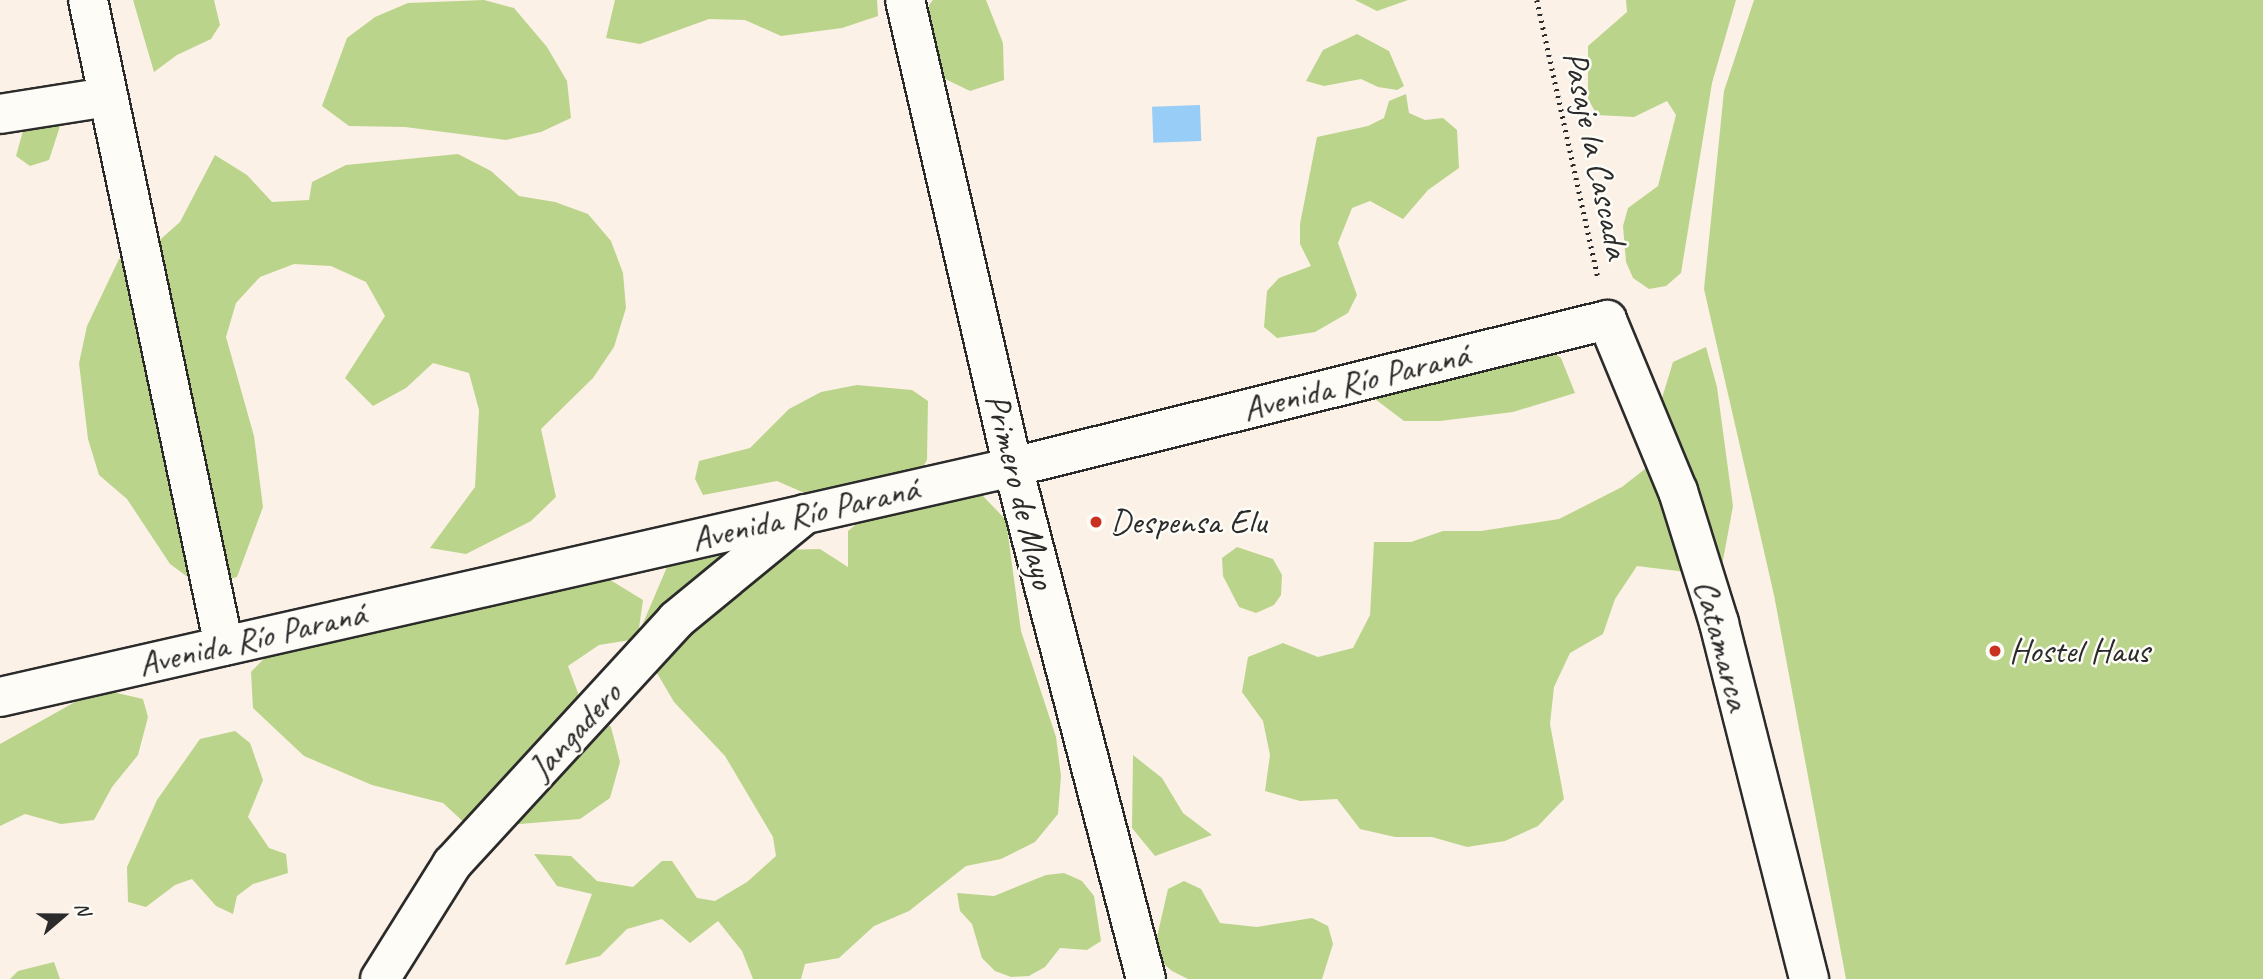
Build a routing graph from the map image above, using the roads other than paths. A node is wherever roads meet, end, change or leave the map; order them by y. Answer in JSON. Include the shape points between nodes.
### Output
{"nodes":[{"id":1,"x":88,"y":0,"type":"edge"},
{"id":2,"x":905,"y":0,"type":"edge"},
{"id":3,"x":107,"y":97,"type":"junction"},
{"id":4,"x":0,"y":114,"type":"edge"},
{"id":5,"x":1607,"y":320,"type":"joint"},
{"id":6,"x":1013,"y":467,"type":"junction"},
{"id":7,"x":805,"y":514,"type":"junction"},
{"id":8,"x":224,"y":646,"type":"junction"},
{"id":9,"x":0,"y":697,"type":"edge"},
{"id":10,"x":380,"y":979,"type":"edge"},
{"id":11,"x":1146,"y":979,"type":"edge"},
{"id":12,"x":1809,"y":979,"type":"edge"}],
"edges":[{"from":1,"to":3,"type":"street"},
{"from":2,"to":6,"type":"street","name":"Primero de Mayo"},
{"from":3,"to":4,"type":"street"},
{"from":3,"to":8,"type":"street"},
{"from":5,"to":6,"type":"street","name":"Avenida Río Paraná"},
{"from":5,"to":12,"type":"street","name":"Catamarca","via":[[1678,491],[1714,610]]},
{"from":6,"to":7,"type":"street","name":"Avenida Río Paraná"},
{"from":6,"to":11,"type":"street","name":"Primero de Mayo"},
{"from":7,"to":8,"type":"street","name":"Avenida Río Paraná"},
{"from":7,"to":10,"type":"street","name":"Jangadero","via":[[676,620],[461,854]]},
{"from":8,"to":9,"type":"street","name":"Avenida Río Paraná"}]}
